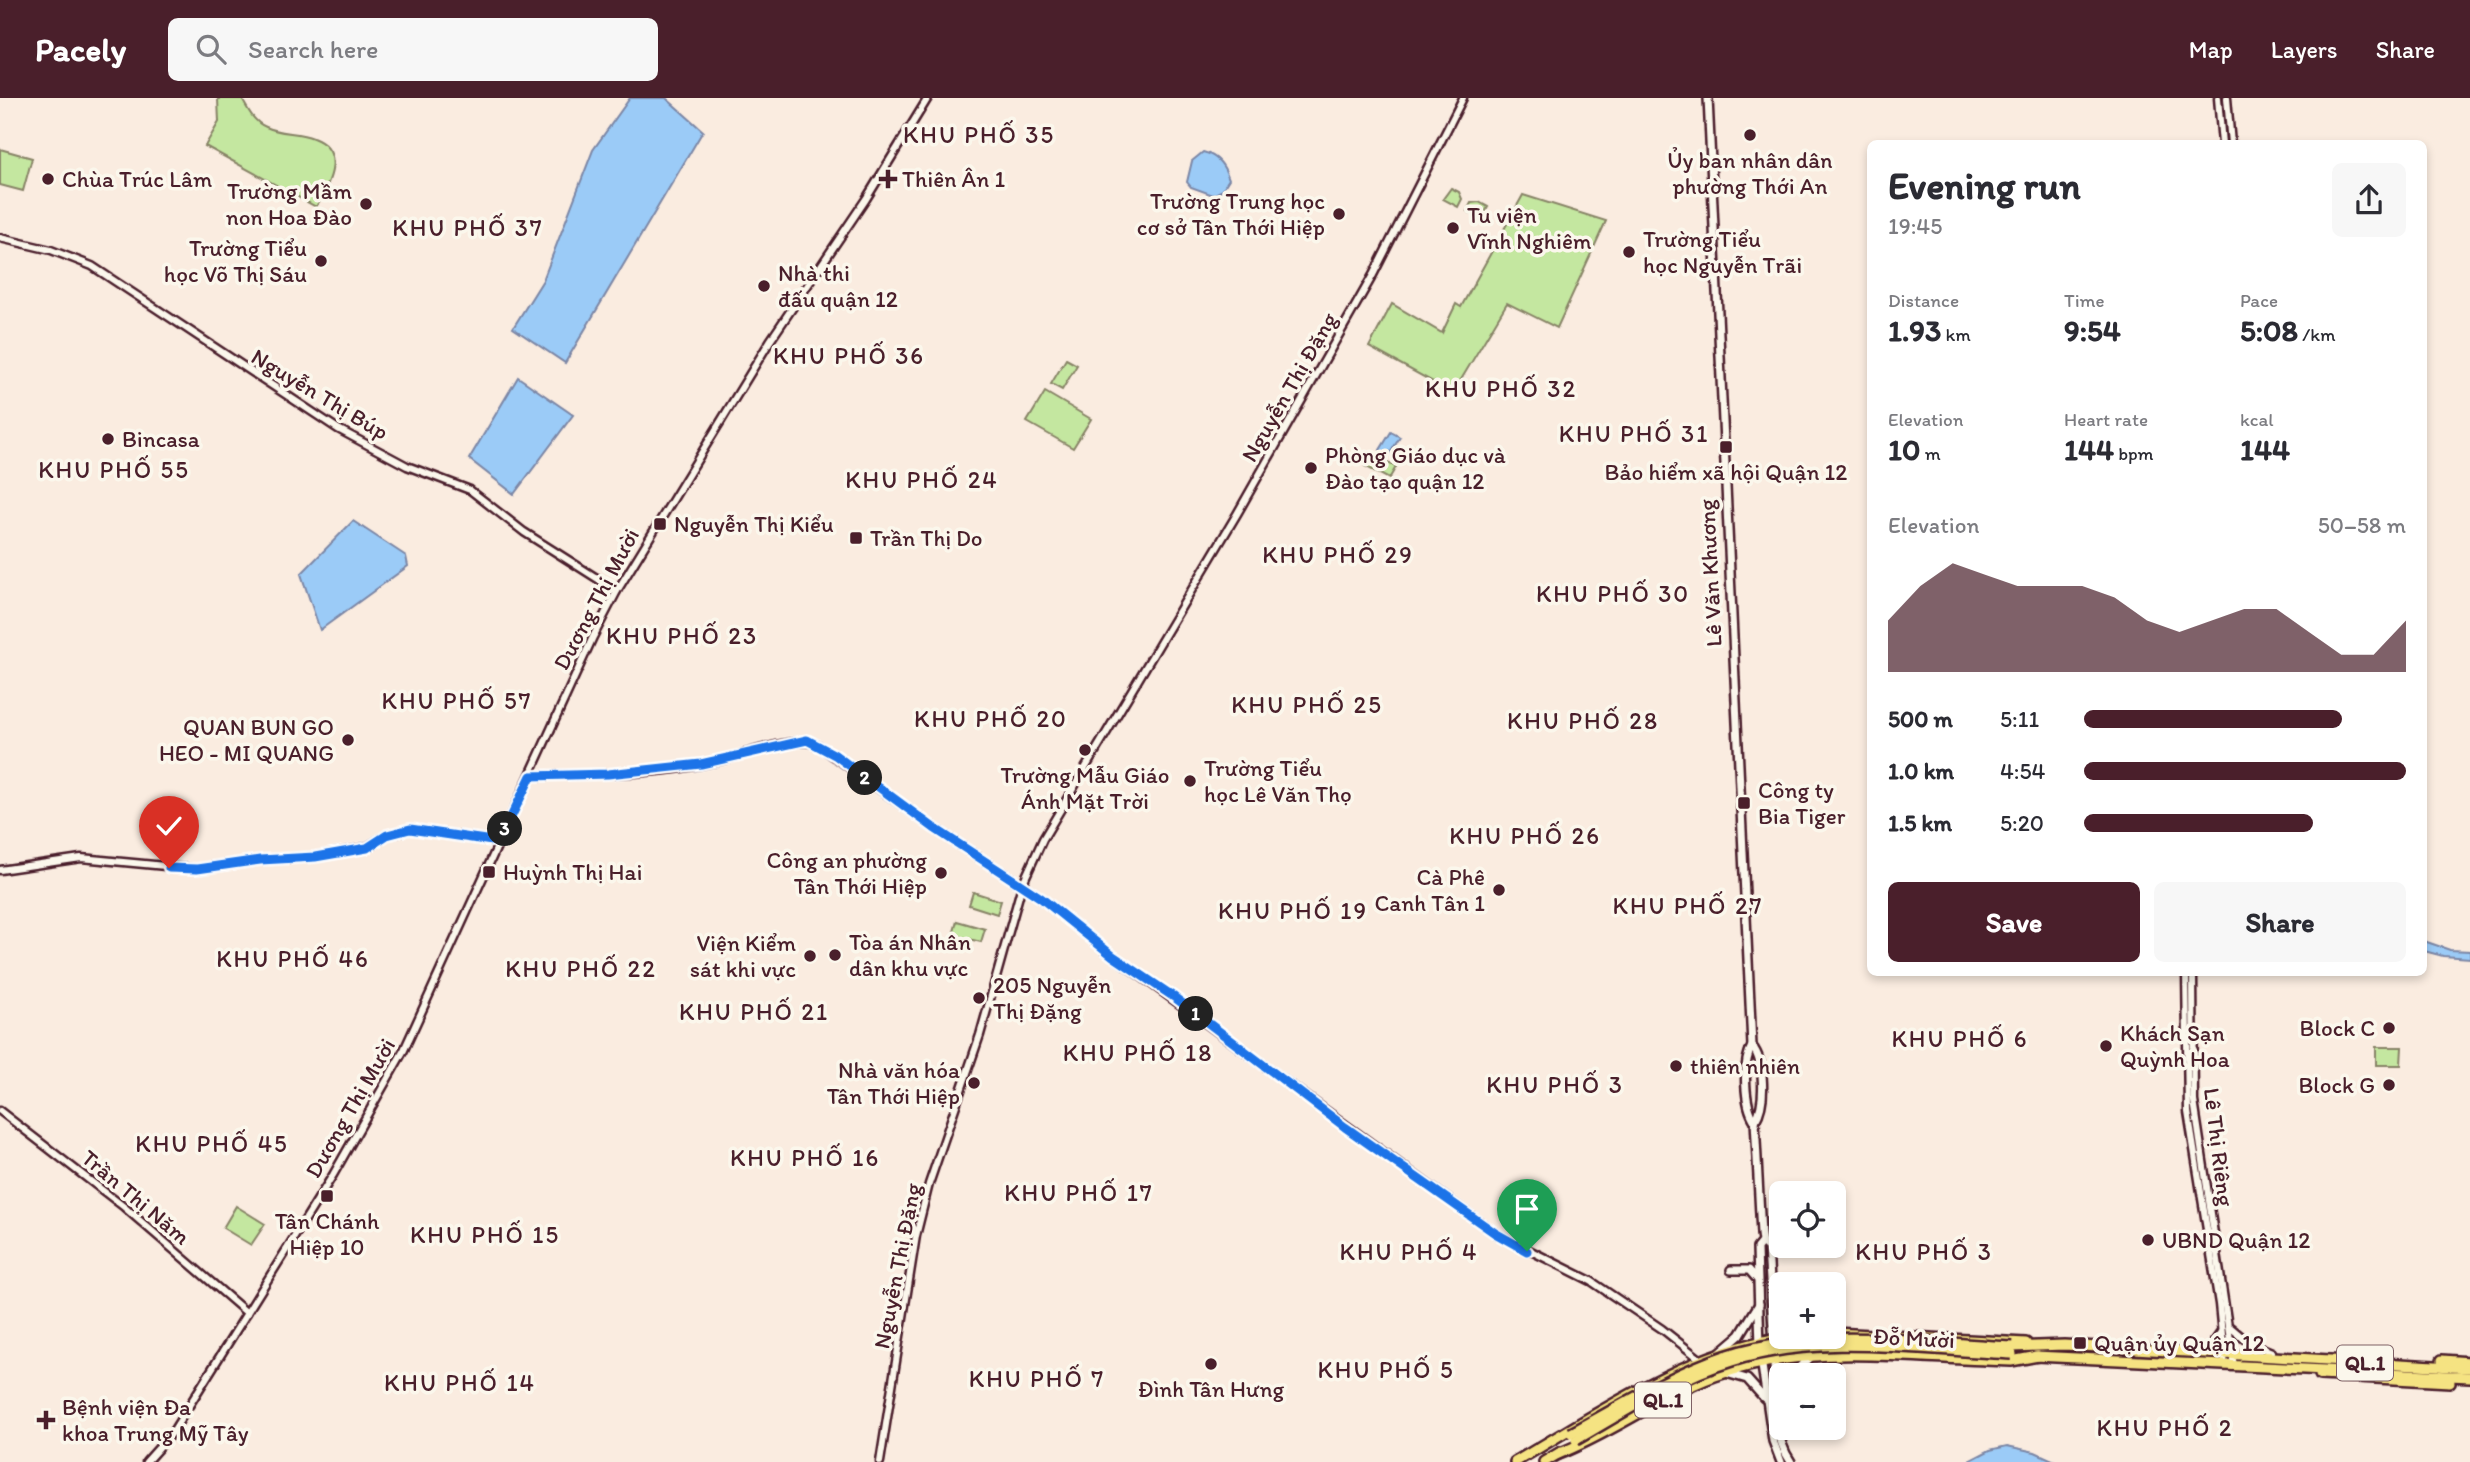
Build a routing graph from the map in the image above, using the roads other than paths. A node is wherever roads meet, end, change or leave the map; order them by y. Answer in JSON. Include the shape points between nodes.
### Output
{"nodes":[{"id":1,"x":928,"y":98,"type":"edge"},
{"id":2,"x":1463,"y":98,"type":"edge"},
{"id":3,"x":1707,"y":98,"type":"edge"},
{"id":4,"x":2218,"y":98,"type":"edge"},
{"id":5,"x":2227,"y":98,"type":"edge"},
{"id":6,"x":2222,"y":140,"type":"edge"},
{"id":7,"x":2231,"y":140,"type":"edge"},
{"id":8,"x":0,"y":238,"type":"edge"},
{"id":9,"x":617,"y":591,"type":"junction"},
{"id":10,"x":531,"y":776,"type":"junction"},
{"id":11,"x":499,"y":842,"type":"junction"},
{"id":12,"x":0,"y":870,"type":"edge"},
{"id":13,"x":1022,"y":885,"type":"junction"},
{"id":14,"x":2186,"y":976,"type":"edge"},
{"id":15,"x":2193,"y":976,"type":"edge"},
{"id":16,"x":1752,"y":1046,"type":"junction"},
{"id":17,"x":0,"y":1111,"type":"edge"},
{"id":18,"x":1755,"y":1121,"type":"junction"},
{"id":19,"x":1762,"y":1242,"type":"junction"},
{"id":20,"x":1731,"y":1270,"type":"dead end"},
{"id":21,"x":1769,"y":1272,"type":"edge"},
{"id":22,"x":1759,"y":1282,"type":"junction"},
{"id":23,"x":1759,"y":1303,"type":"junction"},
{"id":24,"x":247,"y":1314,"type":"junction"},
{"id":25,"x":2229,"y":1325,"type":"junction"},
{"id":26,"x":2221,"y":1330,"type":"junction"},
{"id":27,"x":1846,"y":1333,"type":"edge"},
{"id":28,"x":1769,"y":1340,"type":"edge"},
{"id":29,"x":1760,"y":1341,"type":"junction"},
{"id":30,"x":2038,"y":1345,"type":"junction"},
{"id":31,"x":1742,"y":1346,"type":"junction"},
{"id":32,"x":1774,"y":1349,"type":"edge"},
{"id":33,"x":1792,"y":1349,"type":"edge"},
{"id":34,"x":2012,"y":1350,"type":"junction"},
{"id":35,"x":1720,"y":1352,"type":"junction"},
{"id":36,"x":2200,"y":1352,"type":"junction"},
{"id":37,"x":2272,"y":1352,"type":"junction"},
{"id":38,"x":1815,"y":1354,"type":"junction"},
{"id":39,"x":2229,"y":1354,"type":"junction"},
{"id":40,"x":1793,"y":1356,"type":"junction"},
{"id":41,"x":2038,"y":1356,"type":"junction"},
{"id":42,"x":2259,"y":1357,"type":"junction"},
{"id":43,"x":1700,"y":1359,"type":"junction"},
{"id":44,"x":1774,"y":1359,"type":"junction"},
{"id":45,"x":1761,"y":1362,"type":"junction"},
{"id":46,"x":2470,"y":1362,"type":"edge"},
{"id":47,"x":1774,"y":1363,"type":"edge"},
{"id":48,"x":1804,"y":1363,"type":"edge"},
{"id":49,"x":1747,"y":1366,"type":"junction"},
{"id":50,"x":2226,"y":1366,"type":"junction"},
{"id":51,"x":2470,"y":1368,"type":"edge"},
{"id":52,"x":2298,"y":1371,"type":"junction"},
{"id":53,"x":1725,"y":1372,"type":"junction"},
{"id":54,"x":2470,"y":1377,"type":"edge"},
{"id":55,"x":2470,"y":1383,"type":"edge"},
{"id":56,"x":1764,"y":1398,"type":"junction"},
{"id":57,"x":1574,"y":1436,"type":"junction"},
{"id":58,"x":1552,"y":1440,"type":"junction"},
{"id":59,"x":1780,"y":1440,"type":"edge"},
{"id":60,"x":1558,"y":1454,"type":"junction"},
{"id":61,"x":1785,"y":1460,"type":"edge"},
{"id":62,"x":146,"y":1462,"type":"edge"},
{"id":63,"x":880,"y":1462,"type":"edge"},
{"id":64,"x":1515,"y":1462,"type":"edge"},
{"id":65,"x":1544,"y":1462,"type":"edge"}],
"edges":[{"from":1,"to":9,"type":"street","name":"Dương Thị Mười","via":[[763,352]]},
{"from":2,"to":13,"type":"street","name":"Nguyễn Thị Đặng","via":[[1373,275],[1043,839]]},
{"from":3,"to":16,"type":"main road","name":"Lê Văn Khương"},
{"from":4,"to":6,"type":"street"},
{"from":5,"to":7,"type":"street"},
{"from":8,"to":9,"type":"street","name":"Nguyễn Thị Búp","via":[[92,266],[338,429],[407,466],[470,490],[524,532]]},
{"from":9,"to":10,"type":"street","name":"Dương Thị Mười"},
{"from":10,"to":11,"type":"street","name":"Dương Thị Mười"},
{"from":10,"to":13,"type":"street","via":[[701,764],[807,740]]},
{"from":11,"to":12,"type":"street","via":[[410,829],[387,835],[367,848],[197,869],[81,858]]},
{"from":11,"to":24,"type":"street","name":"Dương Thị Mười","via":[[404,1050]]},
{"from":13,"to":43,"type":"street","via":[[1345,1127],[1495,1233],[1591,1281]]},
{"from":13,"to":63,"type":"street","name":"Nguyễn Thị Đặng","via":[[1003,961],[916,1236]]},
{"from":14,"to":26,"type":"street","name":"Lê Thị Riêng","via":[[2188,1112]]},
{"from":15,"to":25,"type":"street","name":"Lê Thị Riêng","via":[[2194,1101]]},
{"from":16,"to":18,"type":"main road","name":"Lê Văn Khương","via":[[1747,1055],[1748,1111]]},
{"from":16,"to":18,"type":"main road","name":"Lê Văn Khương","via":[[1759,1055],[1761,1111]]},
{"from":17,"to":24,"type":"street","name":"Trần Thị Năm","via":[[124,1207]]},
{"from":18,"to":19,"type":"main road","name":"Lê Văn Khương"},
{"from":19,"to":21,"type":"main road","name":"Lê Văn Khương","via":[[1768,1248]]},
{"from":19,"to":22,"type":"main road","name":"Lê Văn Khương","via":[[1757,1248]]},
{"from":20,"to":22,"type":"main road","via":[[1749,1270]]},
{"from":22,"to":23,"type":"main road","name":"Lê Văn Khương"},
{"from":23,"to":29,"type":"main road","name":"Lê Văn Khương"},
{"from":23,"to":35,"type":"main road","via":[[1740,1335]]},
{"from":24,"to":62,"type":"street","name":"Dương Thị Mười","via":[[172,1433]]},
{"from":25,"to":37,"type":"street","via":[[2248,1342]]},
{"from":25,"to":39,"type":"street","name":"Lê Thị Riêng"},
{"from":26,"to":36,"type":"street","via":[[2211,1346]]},
{"from":26,"to":39,"type":"street","name":"Lê Thị Riêng"},
{"from":27,"to":30,"type":"highway","name":"Đỗ Mười","number":"QL.1","via":[[1997,1339]]},
{"from":28,"to":29,"type":"highway","number":"QL.1"},
{"from":29,"to":31,"type":"highway","number":"QL.1"},
{"from":29,"to":45,"type":"main road","name":"Lê Văn Khương"},
{"from":30,"to":34,"type":"highway","name":"Đỗ Mười","number":"QL.1"},
{"from":30,"to":36,"type":"highway","name":"Đỗ Mười","number":"QL.1"},
{"from":31,"to":35,"type":"highway","number":"QL.1"},
{"from":31,"to":49,"type":"highway"},
{"from":32,"to":44,"type":"main road","name":"Lê Văn Khương"},
{"from":33,"to":40,"type":"highway"},
{"from":34,"to":41,"type":"highway","name":"Đỗ Mười","number":"QL.1"},
{"from":34,"to":57,"type":"highway","number":"QL.1","bridge":true,"via":[[1844,1346],[1768,1352],[1696,1374]]},
{"from":35,"to":43,"type":"highway","number":"QL.1"},
{"from":36,"to":39,"type":"highway","name":"Đỗ Mười","number":"QL.1"},
{"from":37,"to":42,"type":"highway","number":"QL.1"},
{"from":37,"to":46,"type":"highway","number":"QL.1"},
{"from":38,"to":40,"type":"highway","name":"Đỗ Mười","number":"QL.1"},
{"from":38,"to":41,"type":"highway","name":"Đỗ Mười","number":"QL.1","via":[[2011,1361]]},
{"from":38,"to":48,"type":"main road"},
{"from":39,"to":42,"type":"highway","name":"Đỗ Mười","number":"QL.1"},
{"from":39,"to":50,"type":"street","name":"Lê Thị Riêng"},
{"from":40,"to":44,"type":"highway","name":"Đỗ Mười","number":"QL.1"},
{"from":41,"to":50,"type":"highway","name":"Đỗ Mười","number":"QL.1"},
{"from":42,"to":51,"type":"highway","name":"Đỗ Mười","number":"QL.1"},
{"from":43,"to":58,"type":"highway","number":"QL.1","via":[[1589,1415]]},
{"from":44,"to":45,"type":"highway","name":"Đỗ Mười","number":"QL.1"},
{"from":44,"to":47,"type":"main road","name":"Lê Văn Khương"},
{"from":45,"to":49,"type":"highway","name":"Đỗ Mười","number":"QL.1"},
{"from":45,"to":56,"type":"main road","name":"Lê Văn Khương"},
{"from":49,"to":53,"type":"highway","name":"Đỗ Mười","number":"QL.1"},
{"from":50,"to":52,"type":"highway","name":"Đỗ Mười","number":"QL.1"},
{"from":52,"to":54,"type":"highway","name":"Đỗ Mười","number":"QL.1"},
{"from":52,"to":55,"type":"highway","name":"Đỗ Mười","number":"QL.1","via":[[2334,1378]]},
{"from":53,"to":56,"type":"main road","via":[[1747,1379]]},
{"from":53,"to":60,"type":"highway","name":"Đỗ Mười","number":"QL.1"},
{"from":56,"to":61,"type":"main road","name":"Lê Văn Khương"},
{"from":57,"to":58,"type":"highway","number":"QL.1"},
{"from":57,"to":60,"type":"highway","name":"Đỗ Mười","number":"QL.1"},
{"from":58,"to":64,"type":"highway","number":"QL.1"},
{"from":59,"to":61,"type":"main road","name":"Lê Văn Khương"},
{"from":60,"to":65,"type":"highway","name":"Đỗ Mười","number":"QL.1"}]}
